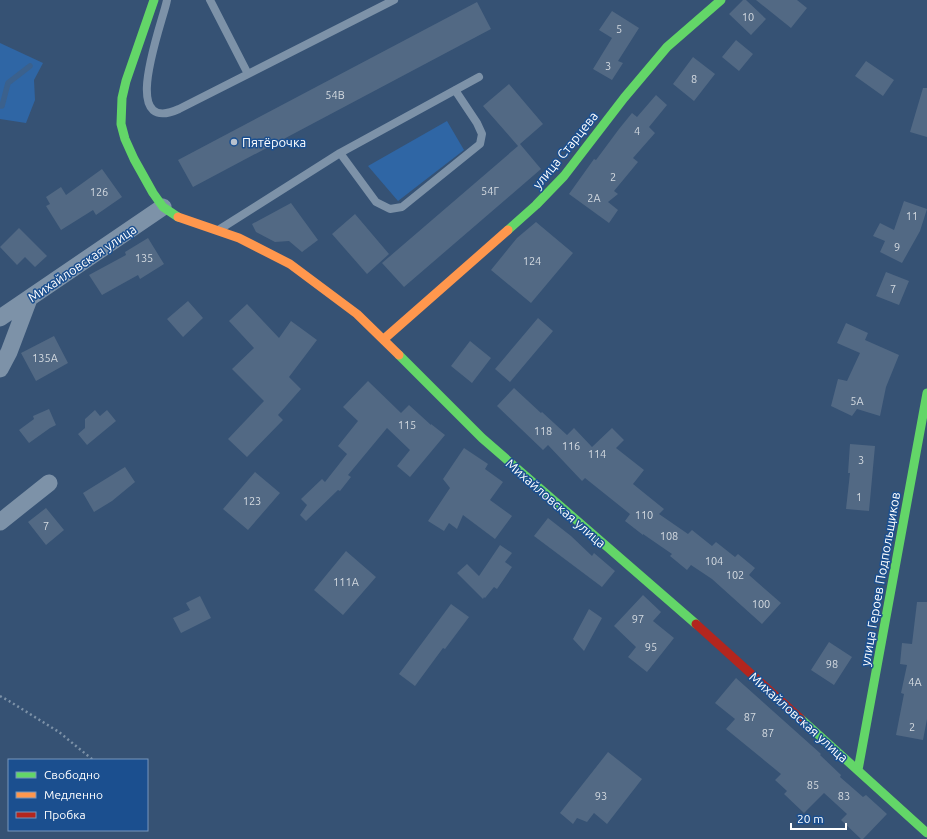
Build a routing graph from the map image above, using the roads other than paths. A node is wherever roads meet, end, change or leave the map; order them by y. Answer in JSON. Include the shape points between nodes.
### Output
{"nodes":[{"id":1,"x":154,"y":0,"type":"edge"},
{"id":2,"x":167,"y":0,"type":"edge"},
{"id":3,"x":210,"y":0,"type":"edge"},
{"id":4,"x":394,"y":0,"type":"edge"},
{"id":5,"x":721,"y":0,"type":"edge"},
{"id":6,"x":248,"y":74,"type":"junction"},
{"id":7,"x":479,"y":77,"type":"dead end"},
{"id":8,"x":455,"y":90,"type":"junction"},
{"id":9,"x":340,"y":153,"type":"junction"},
{"id":10,"x":163,"y":207,"type":"junction"},
{"id":11,"x":217,"y":230,"type":"junction"},
{"id":12,"x":29,"y":299,"type":"junction"},
{"id":13,"x":0,"y":318,"type":"edge"},
{"id":14,"x":384,"y":339,"type":"junction"},
{"id":15,"x":0,"y":369,"type":"edge"},
{"id":16,"x":927,"y":393,"type":"edge"},
{"id":17,"x":49,"y":483,"type":"dead end"},
{"id":18,"x":0,"y":522,"type":"edge"},
{"id":19,"x":858,"y":770,"type":"junction"},
{"id":20,"x":927,"y":833,"type":"edge"}],
"edges":[{"from":1,"to":10,"type":"street","name":"Михайловская улица","via":[[126,81],[122,98],[121,124],[134,159]]},
{"from":2,"to":6,"type":"lane","via":[[147,78],[147,96],[153,112],[170,113]]},
{"from":3,"to":6,"type":"lane"},
{"from":4,"to":6,"type":"lane"},
{"from":5,"to":14,"type":"street","name":"улица Старцева","via":[[667,47],[564,176],[536,205]]},
{"from":7,"to":8,"type":"lane"},
{"from":8,"to":9,"type":"lane"},
{"from":8,"to":9,"type":"lane","via":[[477,122],[482,134],[480,144],[402,207],[390,210],[376,202]]},
{"from":9,"to":11,"type":"lane"},
{"from":10,"to":11,"type":"street","name":"Михайловская улица","via":[[178,217]]},
{"from":10,"to":12,"type":"street","name":"Михайловская улица"},
{"from":11,"to":14,"type":"street","name":"Михайловская улица","via":[[290,264],[357,314]]},
{"from":12,"to":13,"type":"street","name":"Михайловская улица"},
{"from":12,"to":15,"type":"street"},
{"from":14,"to":19,"type":"street","name":"Михайловская улица","via":[[482,438],[678,608]]},
{"from":16,"to":19,"type":"street","name":"улица Героев Подпольщиков"},
{"from":17,"to":18,"type":"street"},
{"from":19,"to":20,"type":"street","name":"Михайловская улица"}]}
